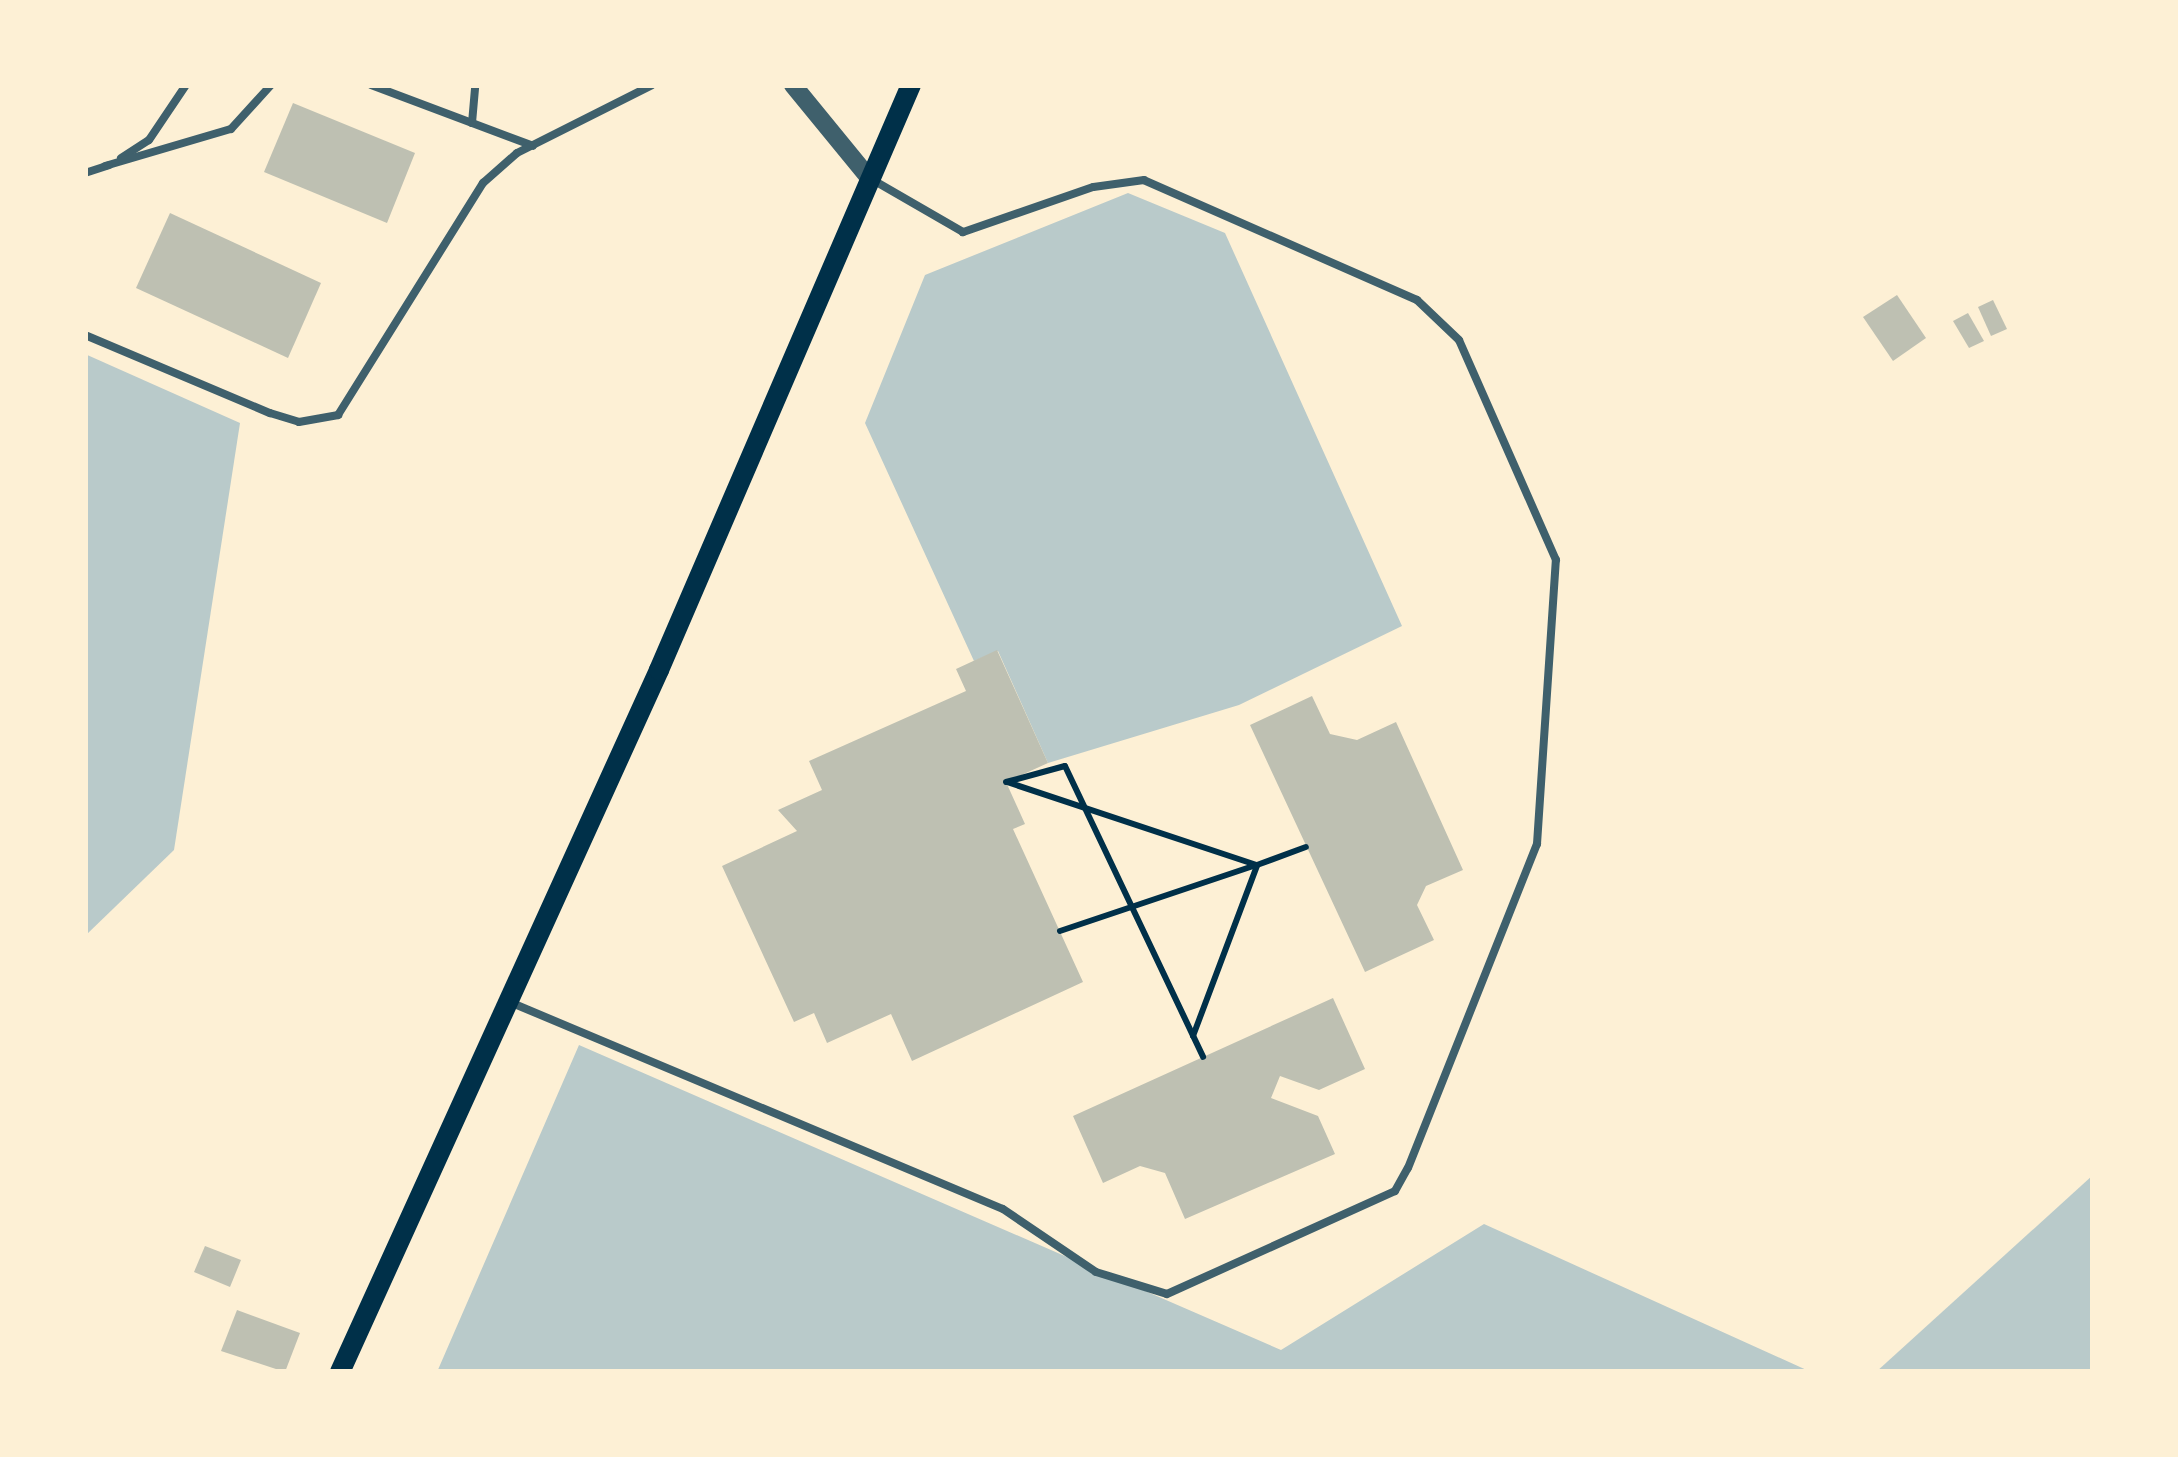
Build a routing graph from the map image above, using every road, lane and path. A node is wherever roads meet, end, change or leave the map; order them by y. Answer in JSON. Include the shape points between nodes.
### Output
{"nodes":[{"id":1,"x":186,"y":85,"type":"edge"},
{"id":2,"x":272,"y":85,"type":"edge"},
{"id":3,"x":371,"y":85,"type":"edge"},
{"id":4,"x":475,"y":85,"type":"edge"},
{"id":5,"x":652,"y":85,"type":"edge"},
{"id":6,"x":793,"y":85,"type":"edge"},
{"id":7,"x":911,"y":85,"type":"edge"},
{"id":8,"x":472,"y":123,"type":"junction"},
{"id":9,"x":532,"y":146,"type":"junction"},
{"id":10,"x":105,"y":166,"type":"junction"},
{"id":11,"x":85,"y":173,"type":"edge"},
{"id":12,"x":869,"y":178,"type":"junction"},
{"id":13,"x":85,"y":334,"type":"edge"},
{"id":14,"x":1084,"y":808,"type":"junction"},
{"id":15,"x":1306,"y":846,"type":"dead end"},
{"id":16,"x":1257,"y":865,"type":"junction"},
{"id":17,"x":1132,"y":907,"type":"junction"},
{"id":18,"x":1060,"y":931,"type":"dead end"},
{"id":19,"x":510,"y":1002,"type":"junction"},
{"id":20,"x":1193,"y":1036,"type":"junction"},
{"id":21,"x":1203,"y":1057,"type":"dead end"},
{"id":22,"x":340,"y":1372,"type":"edge"}],
"edges":[{"from":1,"to":10,"type":"lane","via":[[150,140]]},
{"from":2,"to":10,"type":"lane","via":[[231,129]]},
{"from":3,"to":8,"type":"lane"},
{"from":4,"to":8,"type":"lane"},
{"from":5,"to":9,"type":"lane"},
{"from":6,"to":12,"type":"street"},
{"from":7,"to":12,"type":"main road"},
{"from":8,"to":9,"type":"lane"},
{"from":9,"to":13,"type":"lane","via":[[460,211],[338,415],[299,422],[270,413]]},
{"from":10,"to":11,"type":"lane"},
{"from":12,"to":19,"type":"main road"},
{"from":12,"to":19,"type":"lane","via":[[963,232],[1094,187],[1144,180],[1440,316],[1556,560],[1537,844],[1395,1190],[1167,1294],[1096,1272],[1003,1209]]},
{"from":14,"to":14,"type":"path","via":[[1065,766],[1006,782],[1069,803]]},
{"from":14,"to":16,"type":"path"},
{"from":14,"to":17,"type":"path"},
{"from":15,"to":16,"type":"path"},
{"from":16,"to":17,"type":"path"},
{"from":16,"to":20,"type":"path"},
{"from":17,"to":18,"type":"path"},
{"from":17,"to":20,"type":"path"},
{"from":19,"to":22,"type":"main road"},
{"from":20,"to":21,"type":"path"}]}
